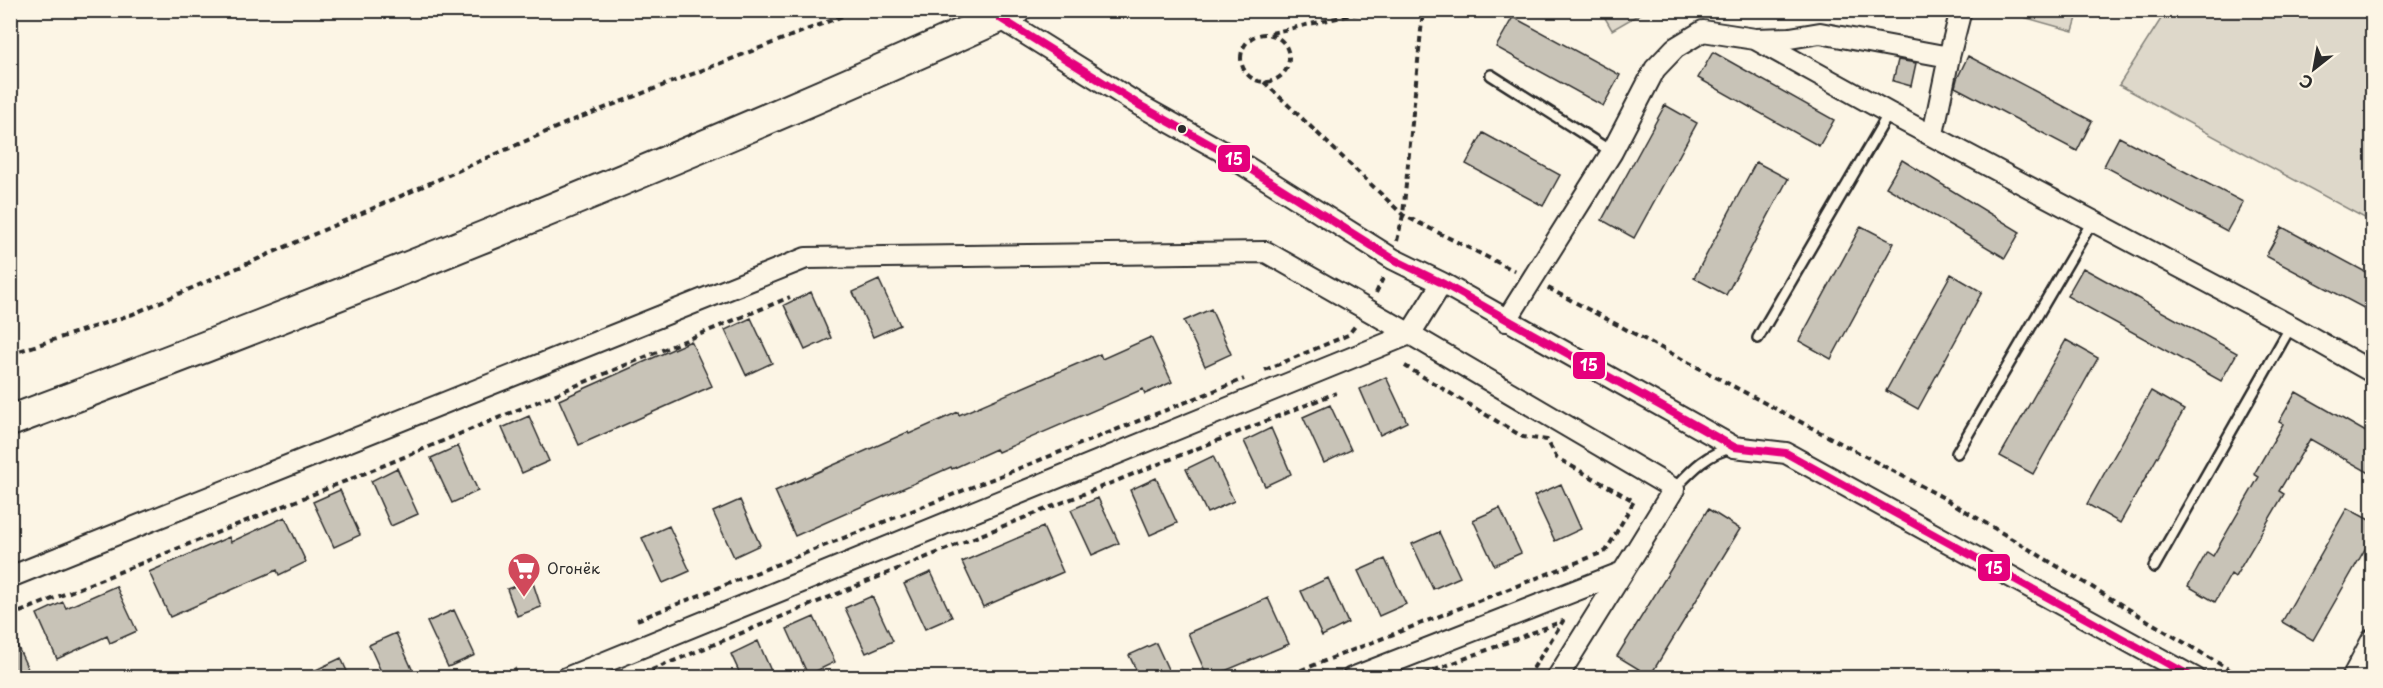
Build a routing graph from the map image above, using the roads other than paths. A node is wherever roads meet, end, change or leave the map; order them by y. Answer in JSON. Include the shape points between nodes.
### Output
{"nodes":[{"id":1,"x":1961,"y":10,"type":"edge"},
{"id":2,"x":1008,"y":14,"type":"edge"},
{"id":3,"x":1755,"y":39,"type":"junction"},
{"id":4,"x":1948,"y":57,"type":"junction"},
{"id":5,"x":1491,"y":75,"type":"dead end"},
{"id":6,"x":1889,"y":113,"type":"junction"},
{"id":7,"x":1933,"y":134,"type":"junction"},
{"id":8,"x":1612,"y":152,"type":"junction"},
{"id":9,"x":2093,"y":220,"type":"junction"},
{"id":10,"x":1442,"y":283,"type":"junction"},
{"id":11,"x":1506,"y":321,"type":"junction"},
{"id":12,"x":2291,"y":326,"type":"junction"},
{"id":13,"x":1410,"y":334,"type":"junction"},
{"id":14,"x":1758,"y":338,"type":"dead end"},
{"id":15,"x":2373,"y":372,"type":"edge"},
{"id":16,"x":10,"y":421,"type":"edge"},
{"id":17,"x":1734,"y":447,"type":"junction"},
{"id":18,"x":1957,"y":453,"type":"dead end"},
{"id":19,"x":1674,"y":489,"type":"junction"},
{"id":20,"x":2154,"y":567,"type":"dead end"},
{"id":21,"x":1623,"y":572,"type":"junction"},
{"id":22,"x":10,"y":577,"type":"edge"},
{"id":23,"x":2370,"y":651,"type":"edge"},
{"id":24,"x":2165,"y":670,"type":"edge"},
{"id":25,"x":566,"y":678,"type":"edge"},
{"id":26,"x":1353,"y":678,"type":"edge"},
{"id":27,"x":1557,"y":678,"type":"edge"},
{"id":28,"x":2195,"y":678,"type":"edge"},
{"id":29,"x":2352,"y":678,"type":"edge"}],
"edges":[{"from":1,"to":4,"type":"street"},
{"from":2,"to":10,"type":"street","via":[[1141,106],[1220,150],[1393,259]]},
{"from":2,"to":16,"type":"main road","via":[[880,72],[482,237]]},
{"from":3,"to":4,"type":"street","via":[[1820,33]]},
{"from":3,"to":6,"type":"street"},
{"from":3,"to":8,"type":"street","via":[[1703,31],[1675,48],[1655,69]]},
{"from":4,"to":7,"type":"street"},
{"from":5,"to":8,"type":"lane"},
{"from":6,"to":7,"type":"street"},
{"from":6,"to":14,"type":"lane"},
{"from":7,"to":9,"type":"street"},
{"from":8,"to":11,"type":"street"},
{"from":9,"to":12,"type":"street"},
{"from":9,"to":18,"type":"lane"},
{"from":10,"to":11,"type":"street"},
{"from":10,"to":13,"type":"street"},
{"from":11,"to":17,"type":"street"},
{"from":12,"to":15,"type":"street"},
{"from":12,"to":20,"type":"lane"},
{"from":13,"to":19,"type":"street"},
{"from":13,"to":22,"type":"street","via":[[1266,252],[806,258]]},
{"from":13,"to":25,"type":"street"},
{"from":17,"to":19,"type":"lane","via":[[1708,457]]},
{"from":17,"to":24,"type":"street","via":[[1786,453]]},
{"from":19,"to":21,"type":"street"},
{"from":21,"to":26,"type":"street"},
{"from":21,"to":27,"type":"street"},
{"from":23,"to":29,"type":"street"},
{"from":24,"to":28,"type":"street"}]}
